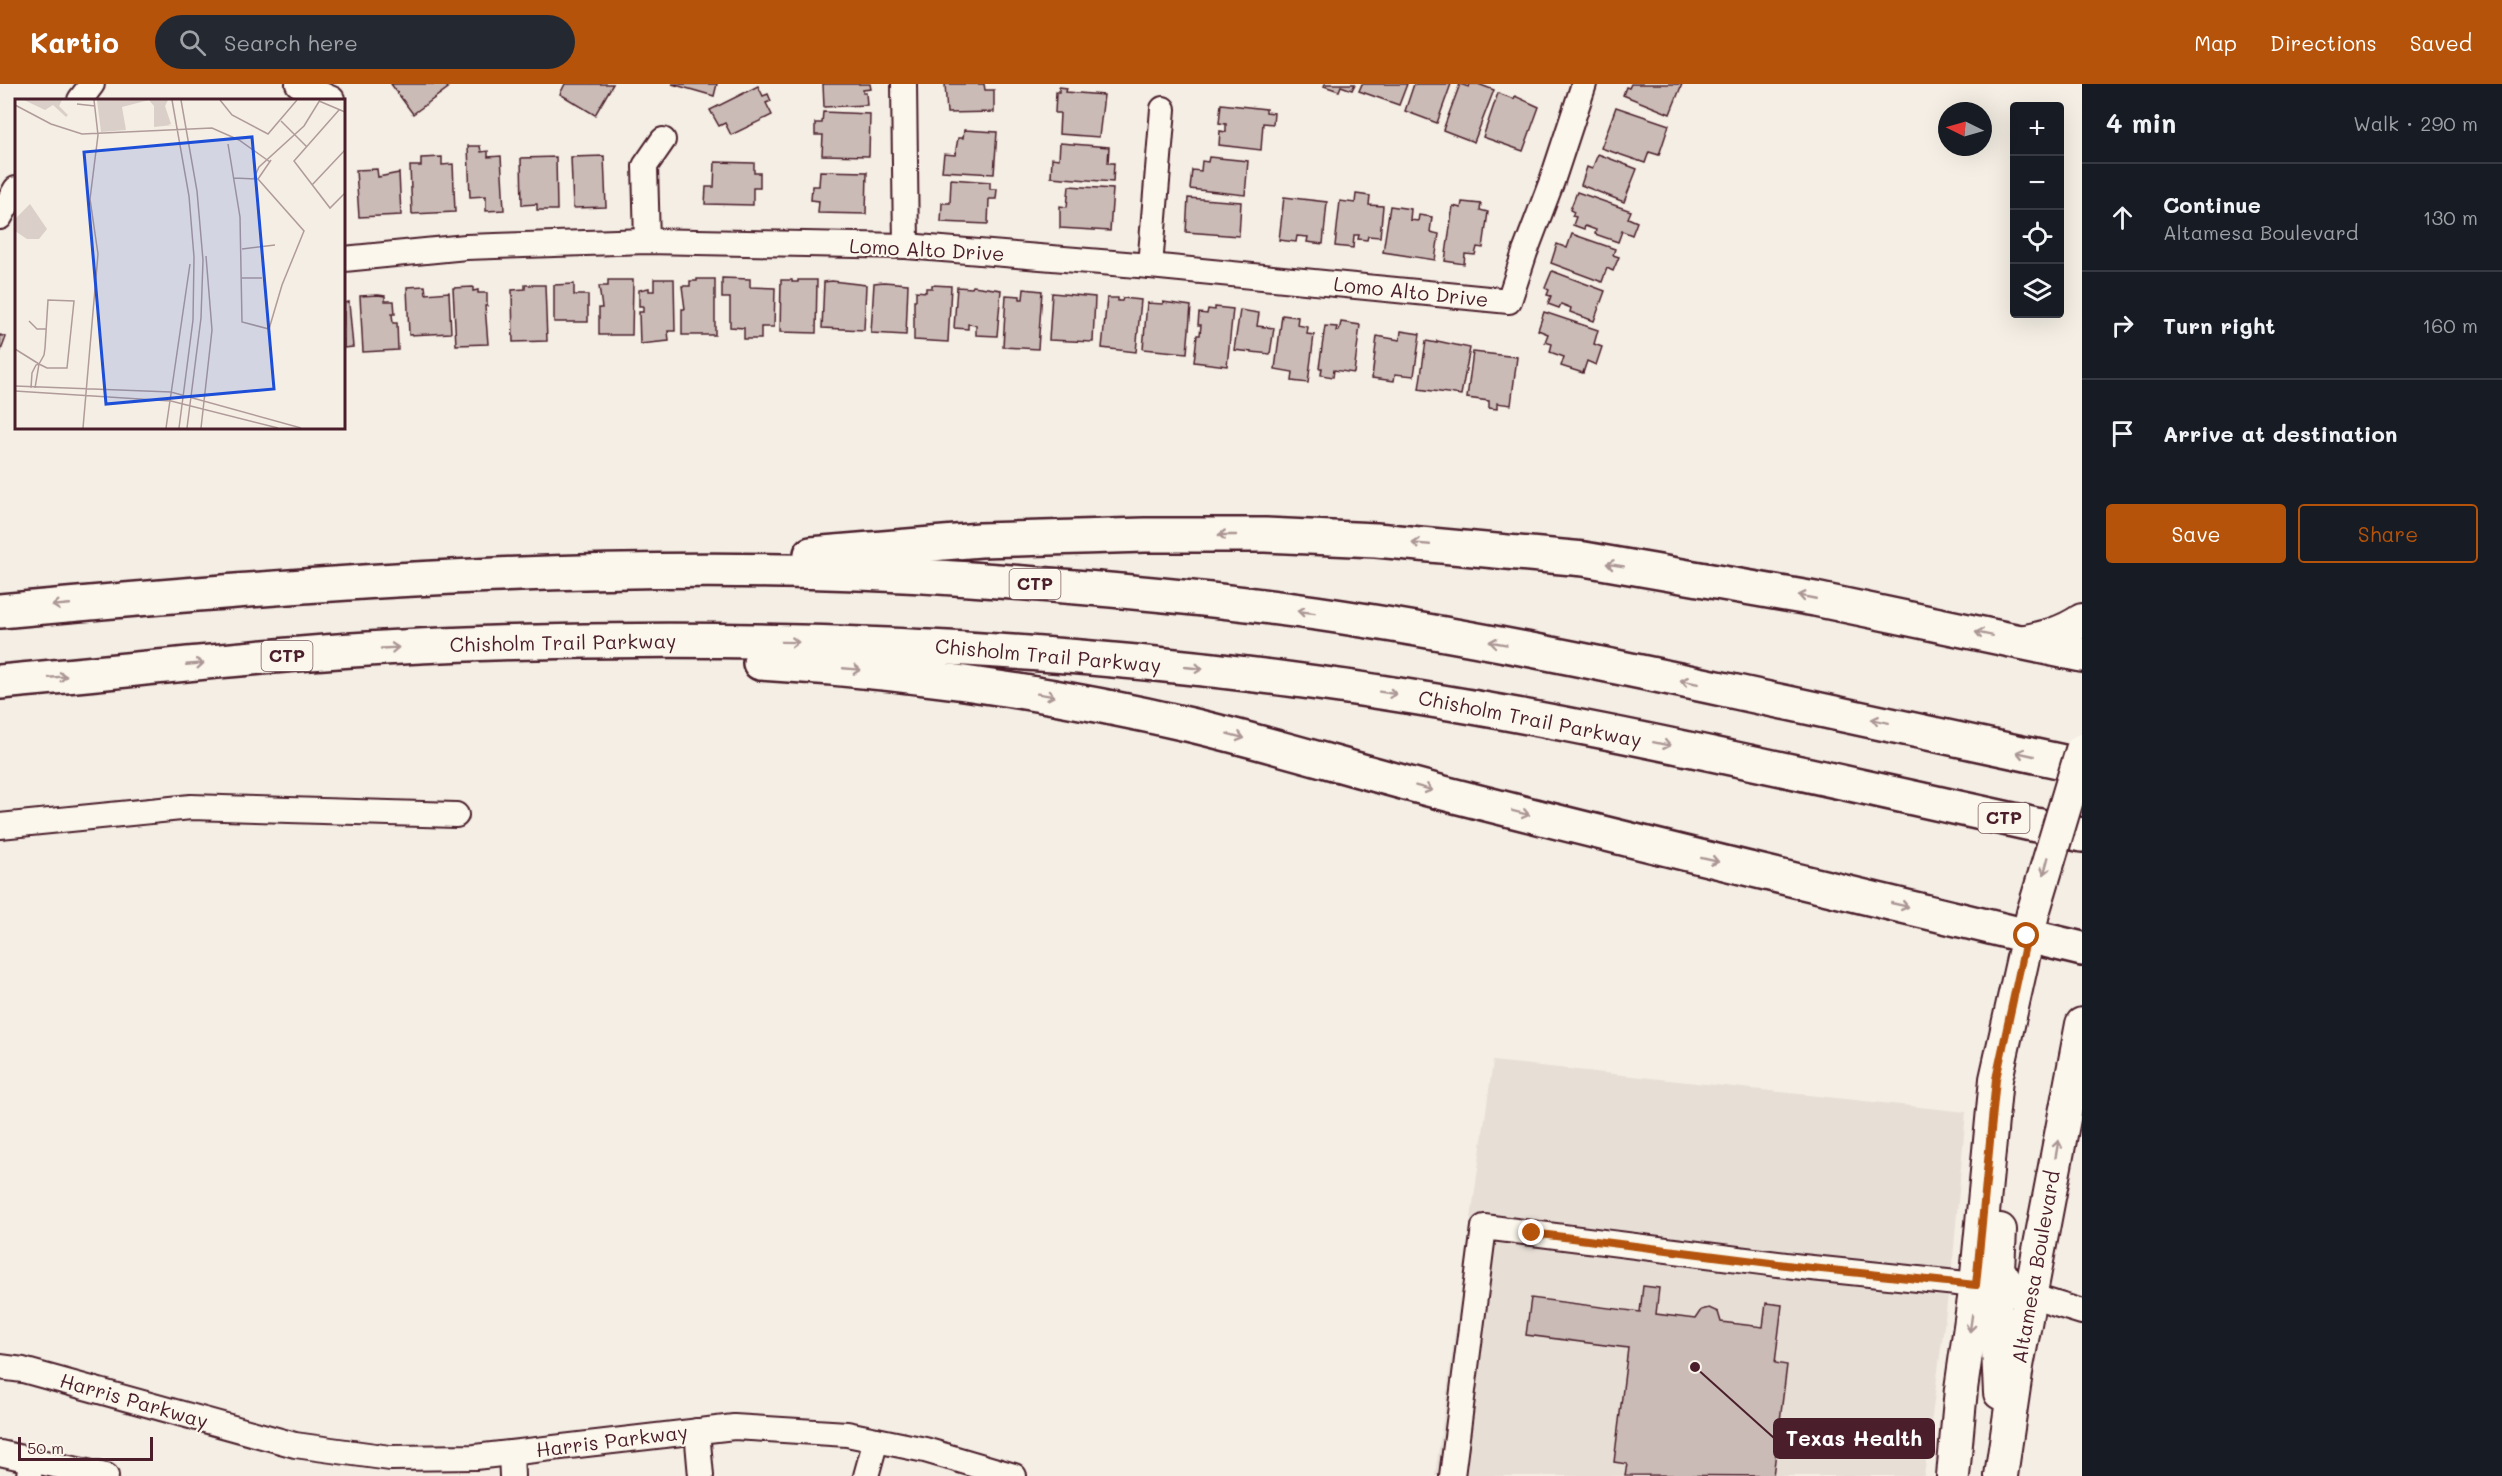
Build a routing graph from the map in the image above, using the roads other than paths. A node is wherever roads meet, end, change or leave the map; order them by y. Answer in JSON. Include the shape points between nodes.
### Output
{"nodes":[{"id":1,"x":92,"y":84,"type":"edge"},
{"id":2,"x":298,"y":84,"type":"edge"},
{"id":3,"x":904,"y":84,"type":"edge"},
{"id":4,"x":1584,"y":84,"type":"edge"},
{"id":5,"x":333,"y":94,"type":"edge"},
{"id":6,"x":81,"y":99,"type":"edge"},
{"id":7,"x":1163,"y":108,"type":"dead end"},
{"id":8,"x":663,"y":140,"type":"dead end"},
{"id":9,"x":15,"y":191,"type":"edge"},
{"id":10,"x":0,"y":217,"type":"edge"},
{"id":11,"x":647,"y":241,"type":"junction"},
{"id":12,"x":906,"y":246,"type":"junction"},
{"id":13,"x":345,"y":259,"type":"edge"},
{"id":14,"x":1150,"y":266,"type":"junction"},
{"id":15,"x":606,"y":570,"type":"junction"},
{"id":16,"x":0,"y":610,"type":"edge"},
{"id":17,"x":2082,"y":620,"type":"edge"},
{"id":18,"x":2020,"y":642,"type":"junction"},
{"id":19,"x":438,"y":645,"type":"junction"},
{"id":20,"x":2082,"y":655,"type":"edge"},
{"id":21,"x":0,"y":682,"type":"edge"},
{"id":22,"x":2082,"y":750,"type":"edge"},
{"id":23,"x":2082,"y":766,"type":"edge"},
{"id":24,"x":456,"y":815,"type":"dead end"},
{"id":25,"x":0,"y":826,"type":"edge"},
{"id":26,"x":2082,"y":835,"type":"edge"},
{"id":27,"x":2030,"y":925,"type":"junction"},
{"id":28,"x":2082,"y":949,"type":"edge"},
{"id":29,"x":2082,"y":1024,"type":"edge"},
{"id":30,"x":1996,"y":1079,"type":"junction"},
{"id":31,"x":1976,"y":1285,"type":"junction"},
{"id":32,"x":2030,"y":1296,"type":"junction"},
{"id":33,"x":2082,"y":1312,"type":"edge"},
{"id":34,"x":0,"y":1367,"type":"edge"},
{"id":35,"x":2008,"y":1428,"type":"junction"},
{"id":36,"x":697,"y":1431,"type":"junction"},
{"id":37,"x":876,"y":1440,"type":"junction"},
{"id":38,"x":0,"y":1454,"type":"edge"},
{"id":39,"x":357,"y":1465,"type":"edge"},
{"id":40,"x":511,"y":1465,"type":"edge"},
{"id":41,"x":30,"y":1468,"type":"edge"},
{"id":42,"x":106,"y":1476,"type":"edge"},
{"id":43,"x":701,"y":1476,"type":"edge"},
{"id":44,"x":866,"y":1476,"type":"edge"},
{"id":45,"x":1014,"y":1476,"type":"edge"},
{"id":46,"x":1452,"y":1476,"type":"edge"},
{"id":47,"x":1953,"y":1476,"type":"edge"},
{"id":48,"x":2001,"y":1476,"type":"edge"}],
"edges":[{"from":1,"to":6,"type":"street"},
{"from":2,"to":5,"type":"street"},
{"from":3,"to":12,"type":"street"},
{"from":4,"to":14,"type":"street","name":"Lomo Alto Drive","via":[[1509,301]]},
{"from":7,"to":14,"type":"street"},
{"from":8,"to":11,"type":"street","via":[[645,166]]},
{"from":9,"to":10,"type":"street"},
{"from":11,"to":12,"type":"street","name":"Lomo Alto Drive"},
{"from":11,"to":13,"type":"street","name":"Lomo Alto Drive","via":[[466,247]]},
{"from":12,"to":14,"type":"street","name":"Lomo Alto Drive"},
{"from":15,"to":16,"type":"highway","number":"CTP","one_way":true,"via":[[400,579]]},
{"from":18,"to":15,"type":"highway","one_way":true,"via":[[1815,598],[1584,560],[1342,537],[1145,535],[980,540]]},
{"from":23,"to":15,"type":"highway","number":"CTP","one_way":true,"via":[[1536,650],[1313,613],[968,579],[824,572]]},
{"from":17,"to":18,"type":"main road","via":[[2044,638]]},
{"from":18,"to":20,"type":"highway"},
{"from":21,"to":19,"type":"highway","name":"Chisholm Trail Parkway","number":"CTP","one_way":true},
{"from":19,"to":26,"type":"highway","name":"Chisholm Trail Parkway","number":"CTP","one_way":true,"via":[[652,640],[880,644],[1075,656],[1278,677],[1567,724]]},
{"from":19,"to":27,"type":"highway","one_way":true,"via":[[884,672],[1068,699],[1229,734],[1617,838]]},
{"from":22,"to":27,"type":"main road","one_way":true,"bridge":true},
{"from":24,"to":25,"type":"street","via":[[191,807]]},
{"from":27,"to":28,"type":"highway"},
{"from":27,"to":30,"type":"main road"},
{"from":32,"to":29,"type":"main road","name":"Altamesa Boulevard","one_way":true},
{"from":30,"to":31,"type":"main road"},
{"from":30,"to":32,"type":"main road","via":[[2002,1208],[1998,1269],[2009,1287]]},
{"from":31,"to":35,"type":"main road","via":[[1989,1293],[1996,1308],[2001,1407]]},
{"from":31,"to":46,"type":"street","via":[[1484,1227]]},
{"from":31,"to":47,"type":"main road","one_way":true},
{"from":32,"to":33,"type":"street"},
{"from":32,"to":35,"type":"main road","name":"Altamesa Boulevard"},
{"from":34,"to":39,"type":"street","name":"Harris Parkway"},
{"from":35,"to":48,"type":"main road","name":"Altamesa Boulevard"},
{"from":36,"to":37,"type":"street","name":"Harris Parkway","via":[[734,1427],[847,1434]]},
{"from":36,"to":40,"type":"street","name":"Harris Parkway"},
{"from":36,"to":43,"type":"street"},
{"from":37,"to":44,"type":"street"},
{"from":37,"to":45,"type":"street","name":"Harris Parkway"},
{"from":38,"to":41,"type":"street"},
{"from":39,"to":40,"type":"street","name":"Harris Parkway","via":[[390,1458],[475,1457]]},
{"from":41,"to":42,"type":"street"}]}
